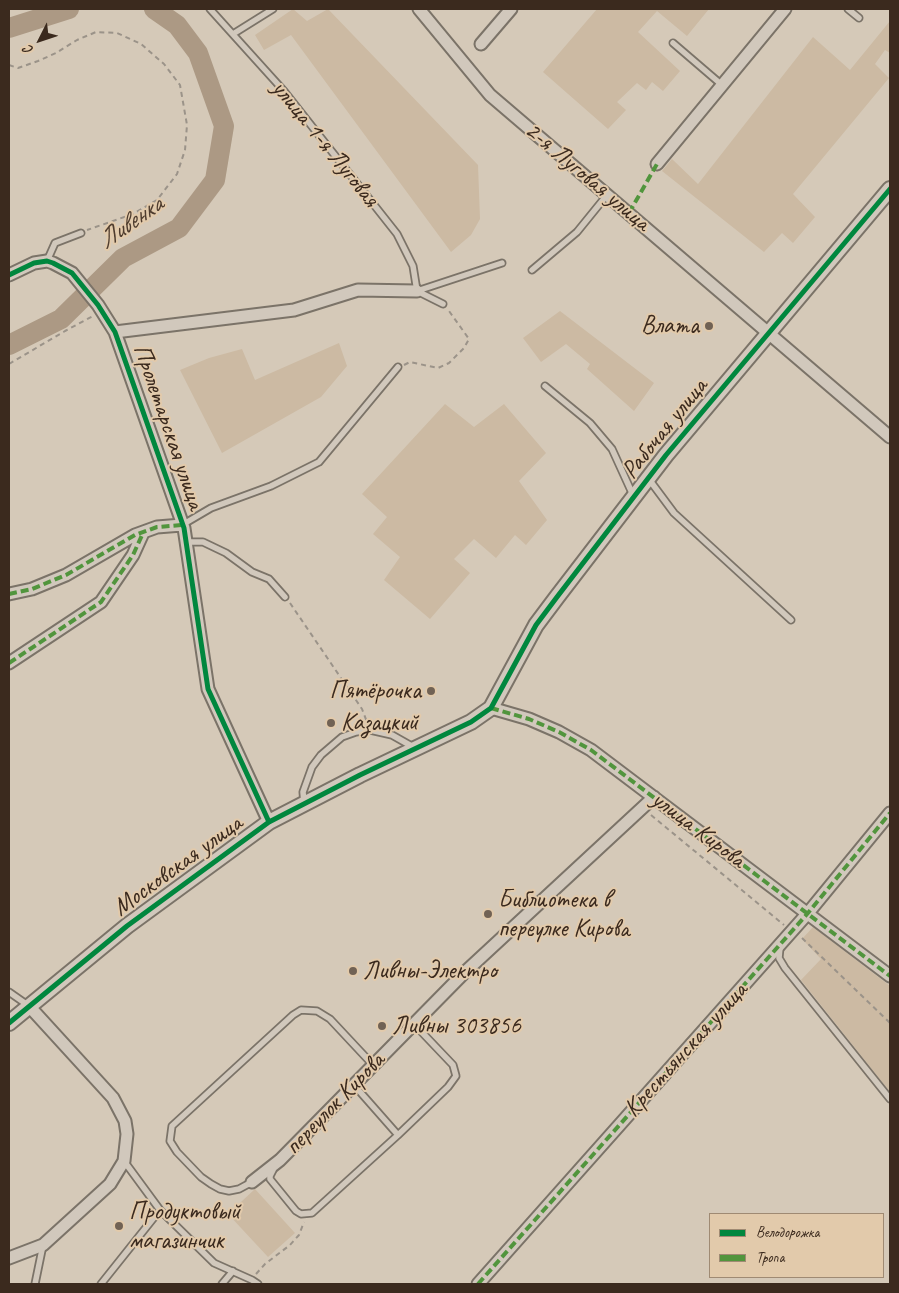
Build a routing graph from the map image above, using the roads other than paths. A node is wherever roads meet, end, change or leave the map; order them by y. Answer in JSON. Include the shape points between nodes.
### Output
{"nodes":[{"id":1,"x":210,"y":9,"type":"edge"},
{"id":2,"x":273,"y":9,"type":"edge"},
{"id":3,"x":419,"y":9,"type":"edge"},
{"id":4,"x":511,"y":9,"type":"edge"},
{"id":5,"x":785,"y":9,"type":"edge"},
{"id":6,"x":848,"y":9,"type":"edge"},
{"id":7,"x":859,"y":18,"type":"dead end"},
{"id":8,"x":233,"y":34,"type":"junction"},
{"id":9,"x":673,"y":42,"type":"dead end"},
{"id":10,"x":481,"y":44,"type":"dead end"},
{"id":11,"x":722,"y":85,"type":"junction"},
{"id":12,"x":657,"y":164,"type":"dead end"},
{"id":13,"x":890,"y":189,"type":"edge"},
{"id":14,"x":607,"y":195,"type":"junction"},
{"id":15,"x":81,"y":233,"type":"road end"},
{"id":16,"x":47,"y":261,"type":"junction"},
{"id":17,"x":502,"y":263,"type":"dead end"},
{"id":18,"x":532,"y":270,"type":"dead end"},
{"id":19,"x":9,"y":275,"type":"edge"},
{"id":20,"x":417,"y":291,"type":"junction"},
{"id":21,"x":443,"y":304,"type":"road end"},
{"id":22,"x":115,"y":332,"type":"junction"},
{"id":23,"x":768,"y":332,"type":"junction"},
{"id":24,"x":398,"y":367,"type":"road end"},
{"id":25,"x":544,"y":386,"type":"dead end"},
{"id":26,"x":890,"y":437,"type":"edge"},
{"id":27,"x":648,"y":478,"type":"junction"},
{"id":28,"x":634,"y":497,"type":"junction"},
{"id":29,"x":182,"y":524,"type":"junction"},
{"id":30,"x":143,"y":532,"type":"junction"},
{"id":31,"x":185,"y":542,"type":"junction"},
{"id":32,"x":9,"y":594,"type":"edge"},
{"id":33,"x":285,"y":597,"type":"road end"},
{"id":34,"x":791,"y":620,"type":"dead end"},
{"id":35,"x":9,"y":663,"type":"edge"},
{"id":36,"x":491,"y":708,"type":"junction"},
{"id":37,"x":416,"y":748,"type":"junction"},
{"id":38,"x":654,"y":797,"type":"junction"},
{"id":39,"x":304,"y":803,"type":"junction"},
{"id":40,"x":890,"y":813,"type":"edge"},
{"id":41,"x":269,"y":822,"type":"junction"},
{"id":42,"x":808,"y":913,"type":"junction"},
{"id":43,"x":782,"y":942,"type":"junction"},
{"id":44,"x":890,"y":976,"type":"edge"},
{"id":45,"x":9,"y":992,"type":"edge"},
{"id":46,"x":29,"y":1006,"type":"junction"},
{"id":47,"x":9,"y":1023,"type":"edge"},
{"id":48,"x":414,"y":1024,"type":"junction"},
{"id":49,"x":373,"y":1065,"type":"junction"},
{"id":50,"x":354,"y":1085,"type":"junction"},
{"id":51,"x":890,"y":1099,"type":"edge"},
{"id":52,"x":398,"y":1135,"type":"junction"},
{"id":53,"x":280,"y":1160,"type":"junction"},
{"id":54,"x":124,"y":1161,"type":"junction"},
{"id":55,"x":252,"y":1182,"type":"joint"},
{"id":56,"x":160,"y":1210,"type":"junction"},
{"id":57,"x":43,"y":1244,"type":"junction"},
{"id":58,"x":9,"y":1258,"type":"edge"},
{"id":59,"x":233,"y":1271,"type":"junction"},
{"id":60,"x":35,"y":1284,"type":"edge"},
{"id":61,"x":101,"y":1284,"type":"edge"},
{"id":62,"x":222,"y":1284,"type":"edge"},
{"id":63,"x":258,"y":1284,"type":"edge"},
{"id":64,"x":478,"y":1284,"type":"edge"}],
"edges":[{"from":1,"to":8,"type":"lane","name":"улица 1-я Луговая"},
{"from":2,"to":8,"type":"lane"},
{"from":3,"to":14,"type":"street","name":"2-я Луговая улица","via":[[490,95]]},
{"from":4,"to":10,"type":"street"},
{"from":5,"to":11,"type":"street"},
{"from":6,"to":7,"type":"lane"},
{"from":8,"to":20,"type":"lane","name":"улица 1-я Луговая","via":[[284,91],[397,234],[413,266]]},
{"from":9,"to":11,"type":"lane"},
{"from":11,"to":12,"type":"street"},
{"from":13,"to":23,"type":"street","name":"Рабочая улица"},
{"from":14,"to":18,"type":"lane","via":[[577,232]]},
{"from":14,"to":23,"type":"street","name":"2-я Луговая улица"},
{"from":15,"to":16,"type":"lane","via":[[55,243]]},
{"from":16,"to":19,"type":"street","via":[[34,263]]},
{"from":16,"to":22,"type":"street","name":"Пролетарская улица","via":[[72,273]]},
{"from":17,"to":20,"type":"lane","name":"Пролетарская улица"},
{"from":20,"to":21,"type":"lane"},
{"from":20,"to":22,"type":"street","name":"Пролетарская улица","via":[[358,290],[294,310]]},
{"from":22,"to":29,"type":"street","name":"Пролетарская улица"},
{"from":23,"to":26,"type":"street","name":"2-я Луговая улица"},
{"from":23,"to":27,"type":"street","name":"Рабочая улица"},
{"from":24,"to":29,"type":"lane","via":[[319,462],[241,499],[211,508]]},
{"from":25,"to":28,"type":"lane","via":[[590,423],[612,449]]},
{"from":27,"to":28,"type":"street","name":"Рабочая улица"},
{"from":27,"to":34,"type":"lane","via":[[674,513]]},
{"from":28,"to":36,"type":"street","name":"Рабочая улица","via":[[536,625]]},
{"from":29,"to":30,"type":"street","name":"Пролетарская улица"},
{"from":29,"to":31,"type":"street","name":"Пролетарская улица"},
{"from":30,"to":32,"type":"street","name":"Пролетарская улица","via":[[66,575],[32,589]]},
{"from":30,"to":35,"type":"street","via":[[133,555],[101,602]]},
{"from":31,"to":33,"type":"lane","via":[[203,542],[226,553],[252,572],[269,579]]},
{"from":31,"to":41,"type":"street","name":"Пролетарская улица","via":[[208,689]]},
{"from":36,"to":37,"type":"street","name":"Московская улица","via":[[471,722]]},
{"from":36,"to":38,"type":"street","name":"улица Кирова","via":[[530,719],[559,732],[591,750]]},
{"from":37,"to":39,"type":"street","name":"Московская улица"},
{"from":37,"to":39,"type":"lane","via":[[370,730],[342,737],[320,755],[312,767],[303,792]]},
{"from":38,"to":42,"type":"street","name":"улица Кирова"},
{"from":38,"to":48,"type":"street","name":"переулок Кирова","via":[[464,973]]},
{"from":39,"to":41,"type":"street","name":"Московская улица"},
{"from":40,"to":42,"type":"street","name":"Крестьянская улица"},
{"from":41,"to":46,"type":"street","name":"Московская улица","via":[[128,926]]},
{"from":42,"to":43,"type":"street","name":"Крестьянская улица"},
{"from":42,"to":44,"type":"street","name":"улица Кирова"},
{"from":43,"to":51,"type":"lane","via":[[780,958],[785,968]]},
{"from":43,"to":64,"type":"street","name":"Крестьянская улица"},
{"from":45,"to":46,"type":"lane"},
{"from":46,"to":47,"type":"street","name":"Московская улица"},
{"from":46,"to":54,"type":"street","via":[[120,1109],[127,1134]]},
{"from":48,"to":49,"type":"street","name":"переулок Кирова"},
{"from":48,"to":52,"type":"lane","via":[[453,1065],[456,1076]]},
{"from":49,"to":50,"type":"street","name":"переулок Кирова"},
{"from":49,"to":55,"type":"lane","via":[[330,1019],[317,1011],[301,1010],[172,1126],[170,1141],[201,1177],[220,1189],[229,1190]]},
{"from":50,"to":52,"type":"lane"},
{"from":50,"to":53,"type":"street","name":"переулок Кирова"},
{"from":52,"to":53,"type":"lane","via":[[317,1210],[307,1215],[296,1211],[270,1180]]},
{"from":53,"to":55,"type":"street","name":"переулок Кирова"},
{"from":54,"to":56,"type":"lane"},
{"from":54,"to":57,"type":"street","via":[[110,1184]]},
{"from":56,"to":59,"type":"lane","via":[[214,1262]]},
{"from":56,"to":61,"type":"lane"},
{"from":57,"to":58,"type":"street"},
{"from":57,"to":60,"type":"lane"},
{"from":59,"to":62,"type":"lane"},
{"from":59,"to":63,"type":"lane"}]}
